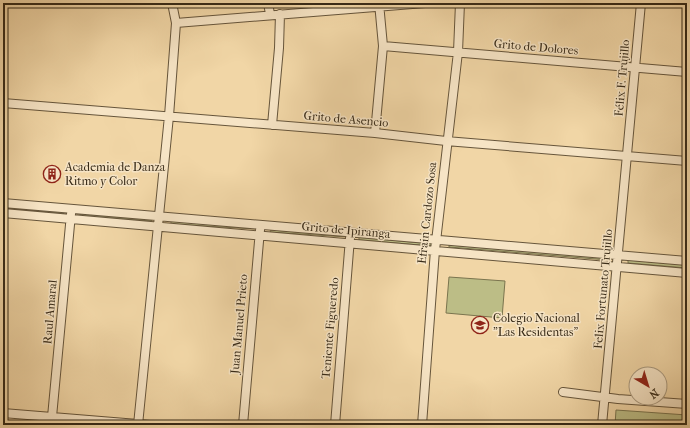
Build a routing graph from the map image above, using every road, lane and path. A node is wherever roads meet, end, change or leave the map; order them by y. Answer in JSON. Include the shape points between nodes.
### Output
{"nodes":[{"id":1,"x":172,"y":3,"type":"edge"},
{"id":2,"x":268,"y":3,"type":"edge"},
{"id":3,"x":425,"y":3,"type":"edge"},
{"id":4,"x":460,"y":3,"type":"edge"},
{"id":5,"x":641,"y":3,"type":"edge"},
{"id":6,"x":379,"y":5,"type":"edge"},
{"id":7,"x":270,"y":14,"type":"junction"},
{"id":8,"x":280,"y":14,"type":"junction"},
{"id":9,"x":176,"y":23,"type":"junction"},
{"id":10,"x":383,"y":46,"type":"junction"},
{"id":11,"x":458,"y":52,"type":"junction"},
{"id":12,"x":635,"y":68,"type":"junction"},
{"id":13,"x":687,"y":72,"type":"edge"},
{"id":14,"x":3,"y":103,"type":"edge"},
{"id":15,"x":169,"y":116,"type":"junction"},
{"id":16,"x":272,"y":125,"type":"junction"},
{"id":17,"x":375,"y":133,"type":"junction"},
{"id":18,"x":446,"y":141,"type":"junction"},
{"id":19,"x":628,"y":156,"type":"junction"},
{"id":20,"x":687,"y":162,"type":"edge"},
{"id":21,"x":3,"y":203,"type":"edge"},
{"id":22,"x":72,"y":209,"type":"junction"},
{"id":23,"x":3,"y":213,"type":"edge"},
{"id":24,"x":160,"y":216,"type":"junction"},
{"id":25,"x":71,"y":219,"type":"junction"},
{"id":26,"x":260,"y":225,"type":"junction"},
{"id":27,"x":158,"y":227,"type":"junction"},
{"id":28,"x":350,"y":233,"type":"junction"},
{"id":29,"x":259,"y":235,"type":"junction"},
{"id":30,"x":436,"y":240,"type":"junction"},
{"id":31,"x":349,"y":242,"type":"junction"},
{"id":32,"x":435,"y":250,"type":"junction"},
{"id":33,"x":618,"y":255,"type":"junction"},
{"id":34,"x":687,"y":261,"type":"edge"},
{"id":35,"x":617,"y":266,"type":"junction"},
{"id":36,"x":687,"y":272,"type":"edge"},
{"id":37,"x":563,"y":392,"type":"dead end"},
{"id":38,"x":606,"y":398,"type":"junction"},
{"id":39,"x":687,"y":404,"type":"edge"},
{"id":40,"x":3,"y":413,"type":"edge"},
{"id":41,"x":52,"y":417,"type":"junction"},
{"id":42,"x":138,"y":424,"type":"edge"},
{"id":43,"x":150,"y":425,"type":"edge"},
{"id":44,"x":243,"y":425,"type":"edge"},
{"id":45,"x":335,"y":425,"type":"edge"},
{"id":46,"x":422,"y":425,"type":"edge"},
{"id":47,"x":602,"y":425,"type":"edge"}],
"edges":[{"from":1,"to":9,"type":"street"},
{"from":2,"to":7,"type":"street"},
{"from":3,"to":6,"type":"street"},
{"from":4,"to":11,"type":"street","name":"Efrain Cardozo Sosa"},
{"from":5,"to":12,"type":"street","name":"Félix F. Trujillo"},
{"from":6,"to":8,"type":"street"},
{"from":6,"to":10,"type":"street"},
{"from":7,"to":8,"type":"street"},
{"from":7,"to":9,"type":"street"},
{"from":8,"to":16,"type":"street"},
{"from":9,"to":15,"type":"street"},
{"from":10,"to":11,"type":"street","name":"Grito de Dolores"},
{"from":10,"to":17,"type":"street"},
{"from":11,"to":12,"type":"street","name":"Grito de Dolores"},
{"from":11,"to":18,"type":"street","name":"Efrain Cardozo Sosa"},
{"from":12,"to":13,"type":"street","name":"Grito de Dolores"},
{"from":12,"to":19,"type":"street","name":"Félix F. Trujillo"},
{"from":14,"to":15,"type":"street","name":"Grito de Asencio"},
{"from":15,"to":16,"type":"street","name":"Grito de Asencio"},
{"from":15,"to":24,"type":"street"},
{"from":16,"to":17,"type":"street","name":"Grito de Asencio"},
{"from":17,"to":18,"type":"street","name":"Grito de Asencio"},
{"from":18,"to":19,"type":"street","name":"Grito de Asencio"},
{"from":18,"to":30,"type":"street","name":"Efrain Cardozo Sosa"},
{"from":19,"to":20,"type":"street","name":"Grito de Asencio"},
{"from":19,"to":33,"type":"street","name":"Felix Fortunato Trujillo"},
{"from":21,"to":22,"type":"street","name":"Grito de Ipiranga"},
{"from":22,"to":24,"type":"street","name":"Grito de Ipiranga"},
{"from":22,"to":25,"type":"street","name":"Raul Amaral"},
{"from":23,"to":25,"type":"street","name":"Grito de Ipiranga"},
{"from":24,"to":26,"type":"street","name":"Grito de Ipiranga"},
{"from":24,"to":27,"type":"street"},
{"from":25,"to":27,"type":"street","name":"Grito de Ipiranga"},
{"from":25,"to":41,"type":"street","name":"Raul Amaral"},
{"from":26,"to":28,"type":"street","name":"Grito de Ipiranga"},
{"from":26,"to":29,"type":"street","name":"Juan Manuel Prieto"},
{"from":27,"to":29,"type":"street","name":"Grito de Ipiranga"},
{"from":27,"to":42,"type":"street"},
{"from":28,"to":30,"type":"street","name":"Grito de Ipiranga"},
{"from":28,"to":31,"type":"street","name":"Teniente Figueredo"},
{"from":29,"to":31,"type":"street","name":"Grito de Ipiranga"},
{"from":29,"to":44,"type":"street","name":"Juan Manuel Prieto"},
{"from":30,"to":32,"type":"street","name":"Efrain Cardozo Sosa"},
{"from":30,"to":33,"type":"street","name":"Grito de Ipiranga"},
{"from":31,"to":32,"type":"street","name":"Grito de Ipiranga"},
{"from":31,"to":45,"type":"street","name":"Teniente Figueredo"},
{"from":32,"to":35,"type":"street","name":"Grito de Ipiranga"},
{"from":32,"to":46,"type":"street","name":"Efrain Cardozo Sosa"},
{"from":33,"to":34,"type":"street","name":"Grito de Ipiranga"},
{"from":33,"to":35,"type":"street","name":"Felix Fortunato Trujillo"},
{"from":35,"to":36,"type":"street","name":"Grito de Ipiranga"},
{"from":35,"to":38,"type":"street","name":"Felix Fortunato Trujillo"},
{"from":37,"to":38,"type":"street"},
{"from":38,"to":39,"type":"street"},
{"from":38,"to":47,"type":"street","name":"Felix Fortunato Trujillo"},
{"from":40,"to":41,"type":"street"},
{"from":41,"to":42,"type":"street"},
{"from":42,"to":43,"type":"street"}]}
